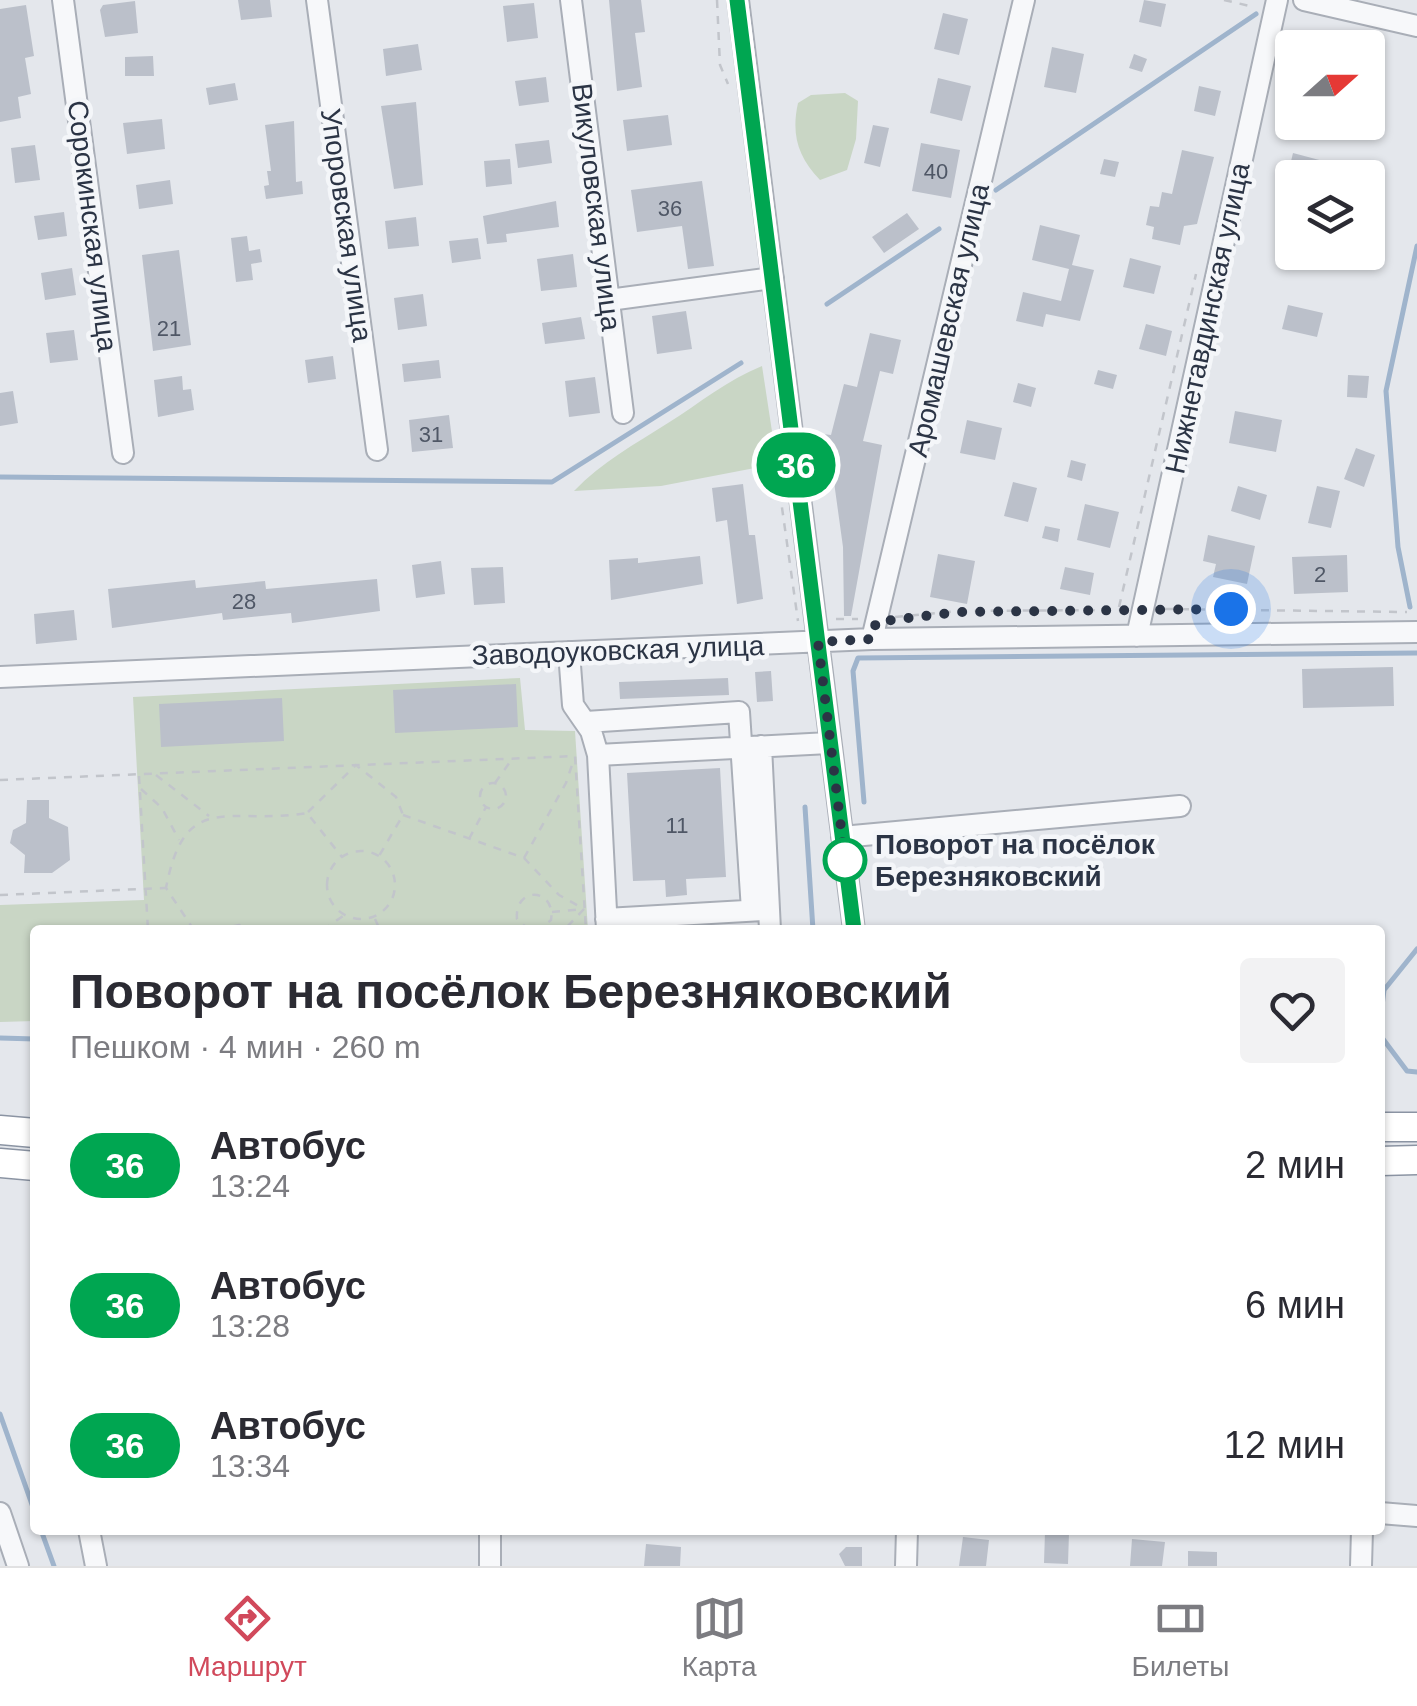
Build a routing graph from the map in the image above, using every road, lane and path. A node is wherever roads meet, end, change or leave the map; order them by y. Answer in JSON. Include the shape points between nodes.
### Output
{"nodes":[{"id":1,"x":63,"y":0,"type":"edge"},
{"id":2,"x":318,"y":0,"type":"edge"},
{"id":3,"x":571,"y":0,"type":"edge"},
{"id":4,"x":738,"y":0,"type":"edge"},
{"id":5,"x":1024,"y":0,"type":"edge"},
{"id":6,"x":1260,"y":0,"type":"edge"},
{"id":7,"x":1304,"y":0,"type":"edge"},
{"id":8,"x":1268,"y":4,"type":"edge"},
{"id":9,"x":1417,"y":26,"type":"edge"},
{"id":10,"x":1199,"y":260,"type":"dead end"},
{"id":11,"x":773,"y":278,"type":"junction"},
{"id":12,"x":609,"y":300,"type":"junction"},
{"id":13,"x":623,"y":413,"type":"dead end"},
{"id":14,"x":378,"y":450,"type":"dead end"},
{"id":15,"x":123,"y":452,"type":"dead end"},
{"id":16,"x":1118,"y":610,"type":"junction"},
{"id":17,"x":1143,"y":610,"type":"junction"},
{"id":18,"x":1417,"y":612,"type":"edge"},
{"id":19,"x":829,"y":619,"type":"dead end"},
{"id":20,"x":874,"y":630,"type":"junction"},
{"id":21,"x":1417,"y":632,"type":"edge"},
{"id":22,"x":1137,"y":636,"type":"junction"},
{"id":23,"x":818,"y":642,"type":"junction"},
{"id":24,"x":569,"y":652,"type":"junction"},
{"id":25,"x":0,"y":677,"type":"edge"},
{"id":26,"x":586,"y":722,"type":"junction"},
{"id":27,"x":829,"y":743,"type":"junction"},
{"id":28,"x":751,"y":747,"type":"junction"},
{"id":29,"x":598,"y":755,"type":"junction"},
{"id":30,"x":575,"y":756,"type":"junction"},
{"id":31,"x":514,"y":758,"type":"junction"},
{"id":32,"x":356,"y":764,"type":"junction"},
{"id":33,"x":139,"y":774,"type":"junction"},
{"id":34,"x":155,"y":774,"type":"junction"},
{"id":35,"x":0,"y":780,"type":"edge"},
{"id":36,"x":495,"y":783,"type":"junction"},
{"id":37,"x":140,"y":788,"type":"junction"},
{"id":38,"x":1180,"y":806,"type":"dead end"},
{"id":39,"x":486,"y":807,"type":"junction"},
{"id":40,"x":306,"y":812,"type":"junction"},
{"id":41,"x":404,"y":816,"type":"junction"},
{"id":42,"x":210,"y":817,"type":"junction"},
{"id":43,"x":842,"y":836,"type":"junction"},
{"id":44,"x":178,"y":840,"type":"junction"},
{"id":45,"x":468,"y":841,"type":"junction"},
{"id":46,"x":379,"y":856,"type":"junction"},
{"id":47,"x":342,"y":857,"type":"junction"},
{"id":48,"x":524,"y":858,"type":"junction"},
{"id":49,"x":166,"y":888,"type":"junction"},
{"id":50,"x":146,"y":889,"type":"junction"},
{"id":51,"x":0,"y":895,"type":"edge"},
{"id":52,"x":584,"y":908,"type":"junction"},
{"id":53,"x":552,"y":912,"type":"junction"},
{"id":54,"x":344,"y":915,"type":"junction"},
{"id":55,"x":764,"y":917,"type":"edge"},
{"id":56,"x":374,"y":918,"type":"junction"},
{"id":57,"x":148,"y":925,"type":"edge"},
{"id":58,"x":191,"y":925,"type":"edge"},
{"id":59,"x":330,"y":925,"type":"edge"},
{"id":60,"x":378,"y":925,"type":"edge"},
{"id":61,"x":525,"y":925,"type":"edge"},
{"id":62,"x":548,"y":925,"type":"edge"},
{"id":63,"x":569,"y":925,"type":"edge"},
{"id":64,"x":586,"y":925,"type":"edge"},
{"id":65,"x":606,"y":925,"type":"edge"},
{"id":66,"x":853,"y":925,"type":"edge"},
{"id":67,"x":0,"y":1122,"type":"edge"},
{"id":68,"x":1385,"y":1127,"type":"edge"},
{"id":69,"x":1417,"y":1127,"type":"edge"},
{"id":70,"x":0,"y":1130,"type":"edge"},
{"id":71,"x":30,"y":1131,"type":"edge"},
{"id":72,"x":30,"y":1133,"type":"edge"},
{"id":73,"x":1417,"y":1160,"type":"edge"},
{"id":74,"x":1385,"y":1161,"type":"edge"},
{"id":75,"x":0,"y":1163,"type":"edge"},
{"id":76,"x":30,"y":1166,"type":"edge"},
{"id":77,"x":0,"y":1512,"type":"edge"},
{"id":78,"x":1385,"y":1513,"type":"edge"},
{"id":79,"x":1417,"y":1516,"type":"edge"},
{"id":80,"x":90,"y":1535,"type":"edge"},
{"id":81,"x":490,"y":1535,"type":"edge"},
{"id":82,"x":907,"y":1535,"type":"edge"},
{"id":83,"x":1362,"y":1535,"type":"edge"},
{"id":84,"x":18,"y":1566,"type":"edge"},
{"id":85,"x":96,"y":1566,"type":"edge"},
{"id":86,"x":490,"y":1566,"type":"edge"},
{"id":87,"x":906,"y":1566,"type":"edge"},
{"id":88,"x":1361,"y":1566,"type":"edge"}],
"edges":[{"from":1,"to":15,"type":"street","name":"Сорокинская улица"},
{"from":2,"to":14,"type":"street","name":"Упоровская улица"},
{"from":3,"to":12,"type":"street","name":"Викуловская улица"},
{"from":4,"to":11,"type":"street"},
{"from":5,"to":20,"type":"street","name":"Аромашевская улица"},
{"from":6,"to":8,"type":"path"},
{"from":7,"to":9,"type":"street"},
{"from":8,"to":17,"type":"street","name":"Нижнетавдинская улица"},
{"from":10,"to":16,"type":"path"},
{"from":11,"to":12,"type":"street"},
{"from":11,"to":23,"type":"street"},
{"from":12,"to":13,"type":"street","name":"Викуловская улица"},
{"from":16,"to":17,"type":"path"},
{"from":16,"to":20,"type":"path","via":[[958,612]]},
{"from":17,"to":18,"type":"path"},
{"from":17,"to":22,"type":"street","name":"Нижнетавдинская улица"},
{"from":19,"to":20,"type":"path"},
{"from":20,"to":22,"type":"street","name":"Заводоуковская улица"},
{"from":20,"to":23,"type":"street","name":"Заводоуковская улица"},
{"from":21,"to":22,"type":"street","name":"Заводоуковская улица"},
{"from":23,"to":24,"type":"street","name":"Заводоуковская улица"},
{"from":23,"to":27,"type":"street"},
{"from":24,"to":25,"type":"street","name":"Заводоуковская улица"},
{"from":24,"to":26,"type":"street","via":[[573,705]]},
{"from":26,"to":28,"type":"street","via":[[740,712]]},
{"from":26,"to":29,"type":"street"},
{"from":27,"to":28,"type":"street"},
{"from":27,"to":43,"type":"street"},
{"from":28,"to":29,"type":"street"},
{"from":28,"to":55,"type":"street"},
{"from":29,"to":65,"type":"street"},
{"from":30,"to":31,"type":"path"},
{"from":30,"to":48,"type":"path"},
{"from":30,"to":52,"type":"path"},
{"from":31,"to":32,"type":"path"},
{"from":31,"to":36,"type":"path"},
{"from":32,"to":34,"type":"path"},
{"from":32,"to":40,"type":"path"},
{"from":32,"to":41,"type":"path","via":[[396,797]]},
{"from":33,"to":34,"type":"path"},
{"from":33,"to":35,"type":"path"},
{"from":33,"to":37,"type":"path"},
{"from":34,"to":42,"type":"path"},
{"from":36,"to":39,"type":"path","via":[[481,794]]},
{"from":36,"to":39,"type":"path","via":[[504,788],[506,801]]},
{"from":37,"to":44,"type":"path","via":[[162,808]]},
{"from":37,"to":50,"type":"path"},
{"from":38,"to":43,"type":"street"},
{"from":39,"to":45,"type":"path"},
{"from":40,"to":42,"type":"path"},
{"from":40,"to":47,"type":"path"},
{"from":41,"to":45,"type":"path"},
{"from":41,"to":46,"type":"path"},
{"from":42,"to":44,"type":"path"},
{"from":43,"to":66,"type":"street"},
{"from":44,"to":49,"type":"path"},
{"from":45,"to":48,"type":"path"},
{"from":46,"to":47,"type":"path","via":[[360,851]]},
{"from":46,"to":56,"type":"path","via":[[396,883],[390,904]]},
{"from":47,"to":54,"type":"path","via":[[327,886]]},
{"from":48,"to":52,"type":"path","via":[[558,895]]},
{"from":49,"to":50,"type":"path"},
{"from":49,"to":58,"type":"path"},
{"from":50,"to":51,"type":"path"},
{"from":50,"to":57,"type":"path"},
{"from":52,"to":53,"type":"path"},
{"from":52,"to":63,"type":"path"},
{"from":52,"to":64,"type":"path"},
{"from":53,"to":61,"type":"path","via":[[541,895],[524,896],[516,912]]},
{"from":53,"to":62,"type":"path"},
{"from":54,"to":56,"type":"path"},
{"from":54,"to":59,"type":"path"},
{"from":55,"to":65,"type":"street"},
{"from":56,"to":60,"type":"path"},
{"from":67,"to":71,"type":"street"},
{"from":68,"to":69,"type":"highway"},
{"from":70,"to":72,"type":"highway"},
{"from":73,"to":74,"type":"highway"},
{"from":75,"to":76,"type":"highway"},
{"from":77,"to":84,"type":"street"},
{"from":78,"to":79,"type":"street"},
{"from":80,"to":85,"type":"street"},
{"from":81,"to":86,"type":"street"},
{"from":82,"to":87,"type":"street"},
{"from":83,"to":88,"type":"street"}]}
